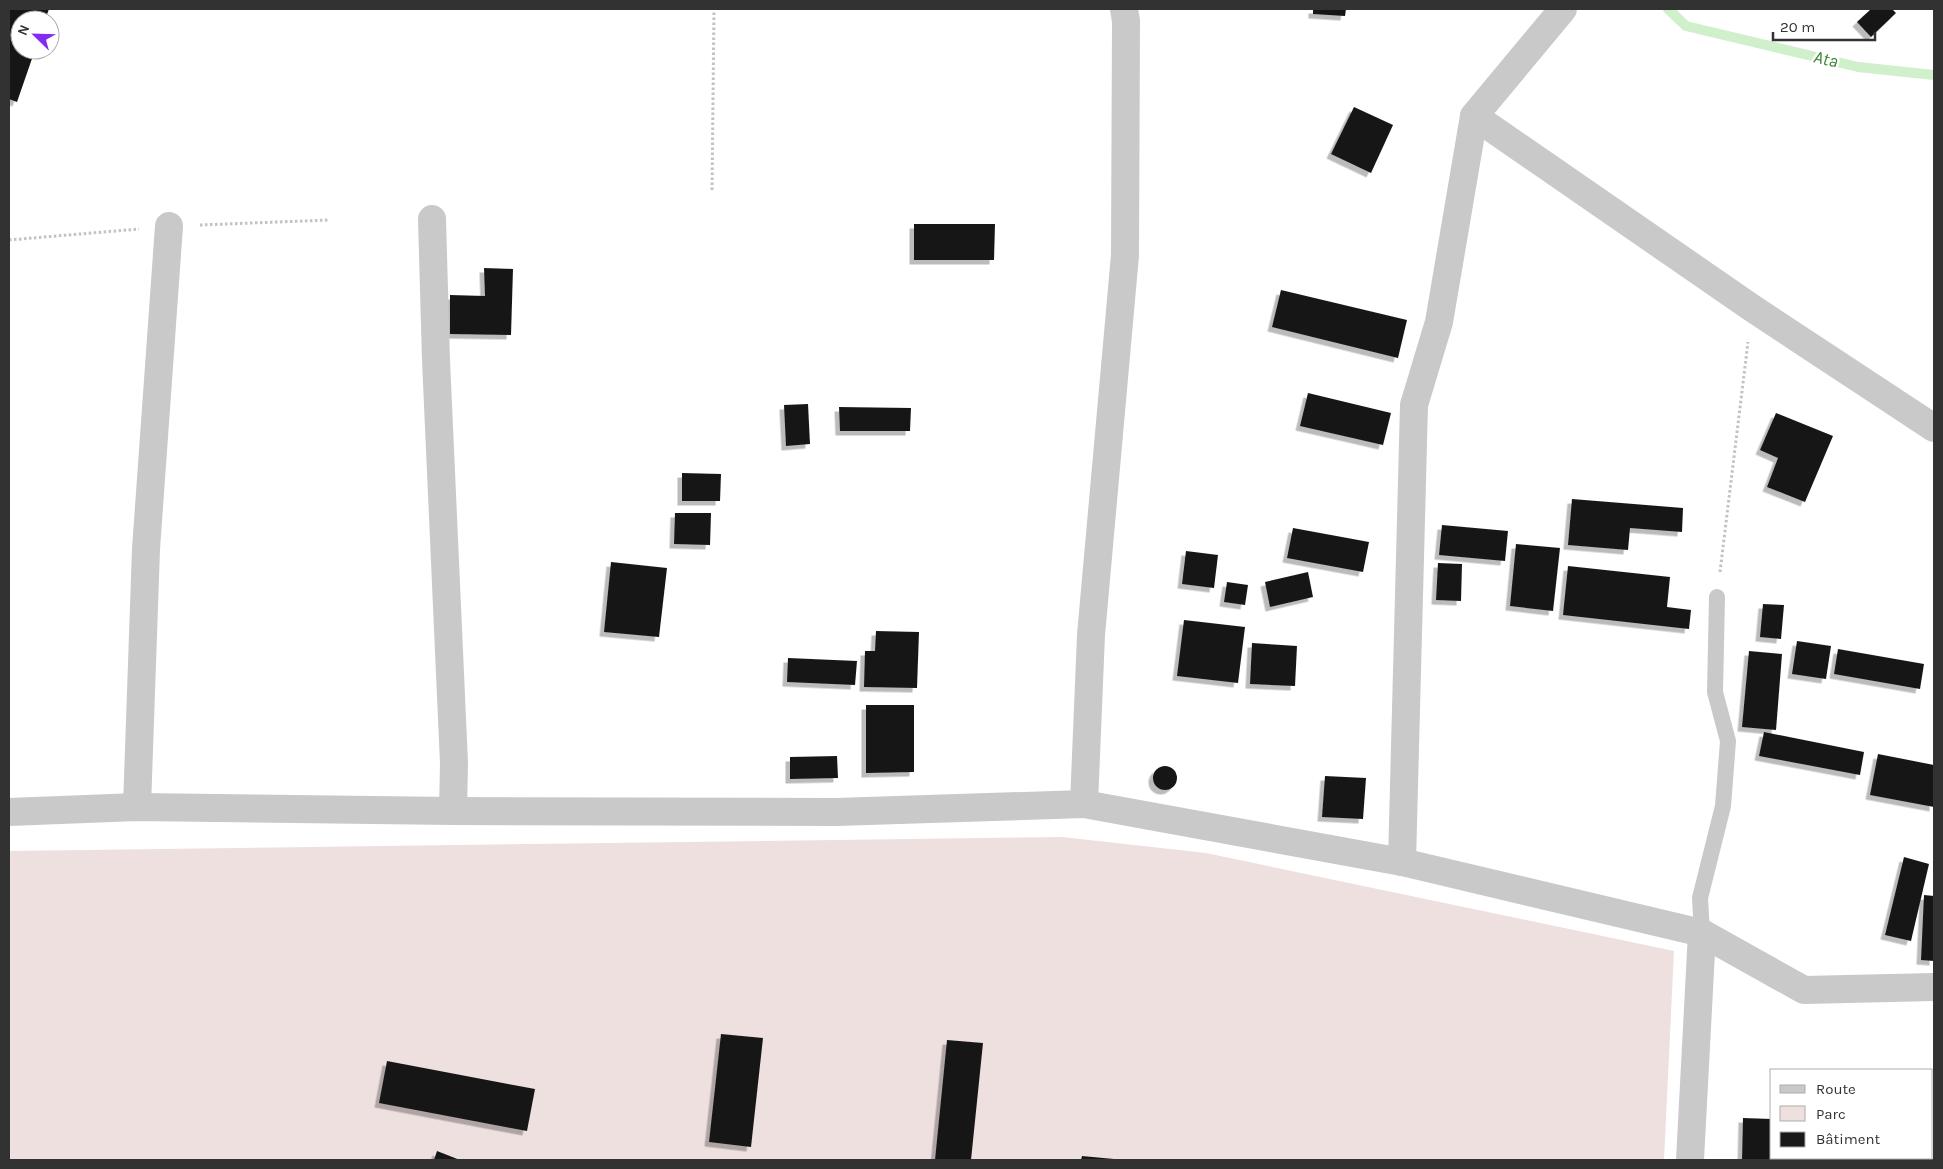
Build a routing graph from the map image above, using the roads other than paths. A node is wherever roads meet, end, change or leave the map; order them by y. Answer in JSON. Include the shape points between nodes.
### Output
{"nodes":[{"id":1,"x":1124,"y":9,"type":"edge"},
{"id":2,"x":1563,"y":9,"type":"edge"},
{"id":3,"x":1474,"y":116,"type":"junction"},
{"id":4,"x":432,"y":219,"type":"dead end"},
{"id":5,"x":169,"y":226,"type":"dead end"},
{"id":6,"x":1934,"y":428,"type":"edge"},
{"id":7,"x":1717,"y":598,"type":"road end"},
{"id":8,"x":1084,"y":804,"type":"junction"},
{"id":9,"x":137,"y":807,"type":"junction"},
{"id":10,"x":453,"y":811,"type":"junction"},
{"id":11,"x":9,"y":812,"type":"edge"},
{"id":12,"x":1402,"y":862,"type":"junction"},
{"id":13,"x":1702,"y":933,"type":"junction"},
{"id":14,"x":1934,"y":987,"type":"edge"},
{"id":15,"x":1690,"y":1160,"type":"edge"}],
"edges":[{"from":1,"to":8,"type":"street","via":[[1125,255],[1091,635]]},
{"from":2,"to":3,"type":"street"},
{"from":3,"to":6,"type":"street","via":[[1752,308]]},
{"from":3,"to":12,"type":"street","via":[[1439,322],[1414,405]]},
{"from":4,"to":10,"type":"street","via":[[454,763]]},
{"from":5,"to":9,"type":"street","via":[[146,549]]},
{"from":7,"to":13,"type":"lane","via":[[1715,692],[1728,741],[1723,806],[1700,898]]},
{"from":8,"to":10,"type":"street","via":[[836,812]]},
{"from":8,"to":12,"type":"street"},
{"from":9,"to":10,"type":"street"},
{"from":9,"to":11,"type":"street"},
{"from":12,"to":13,"type":"street"},
{"from":13,"to":14,"type":"street","via":[[1804,990]]},
{"from":13,"to":15,"type":"street"}]}
